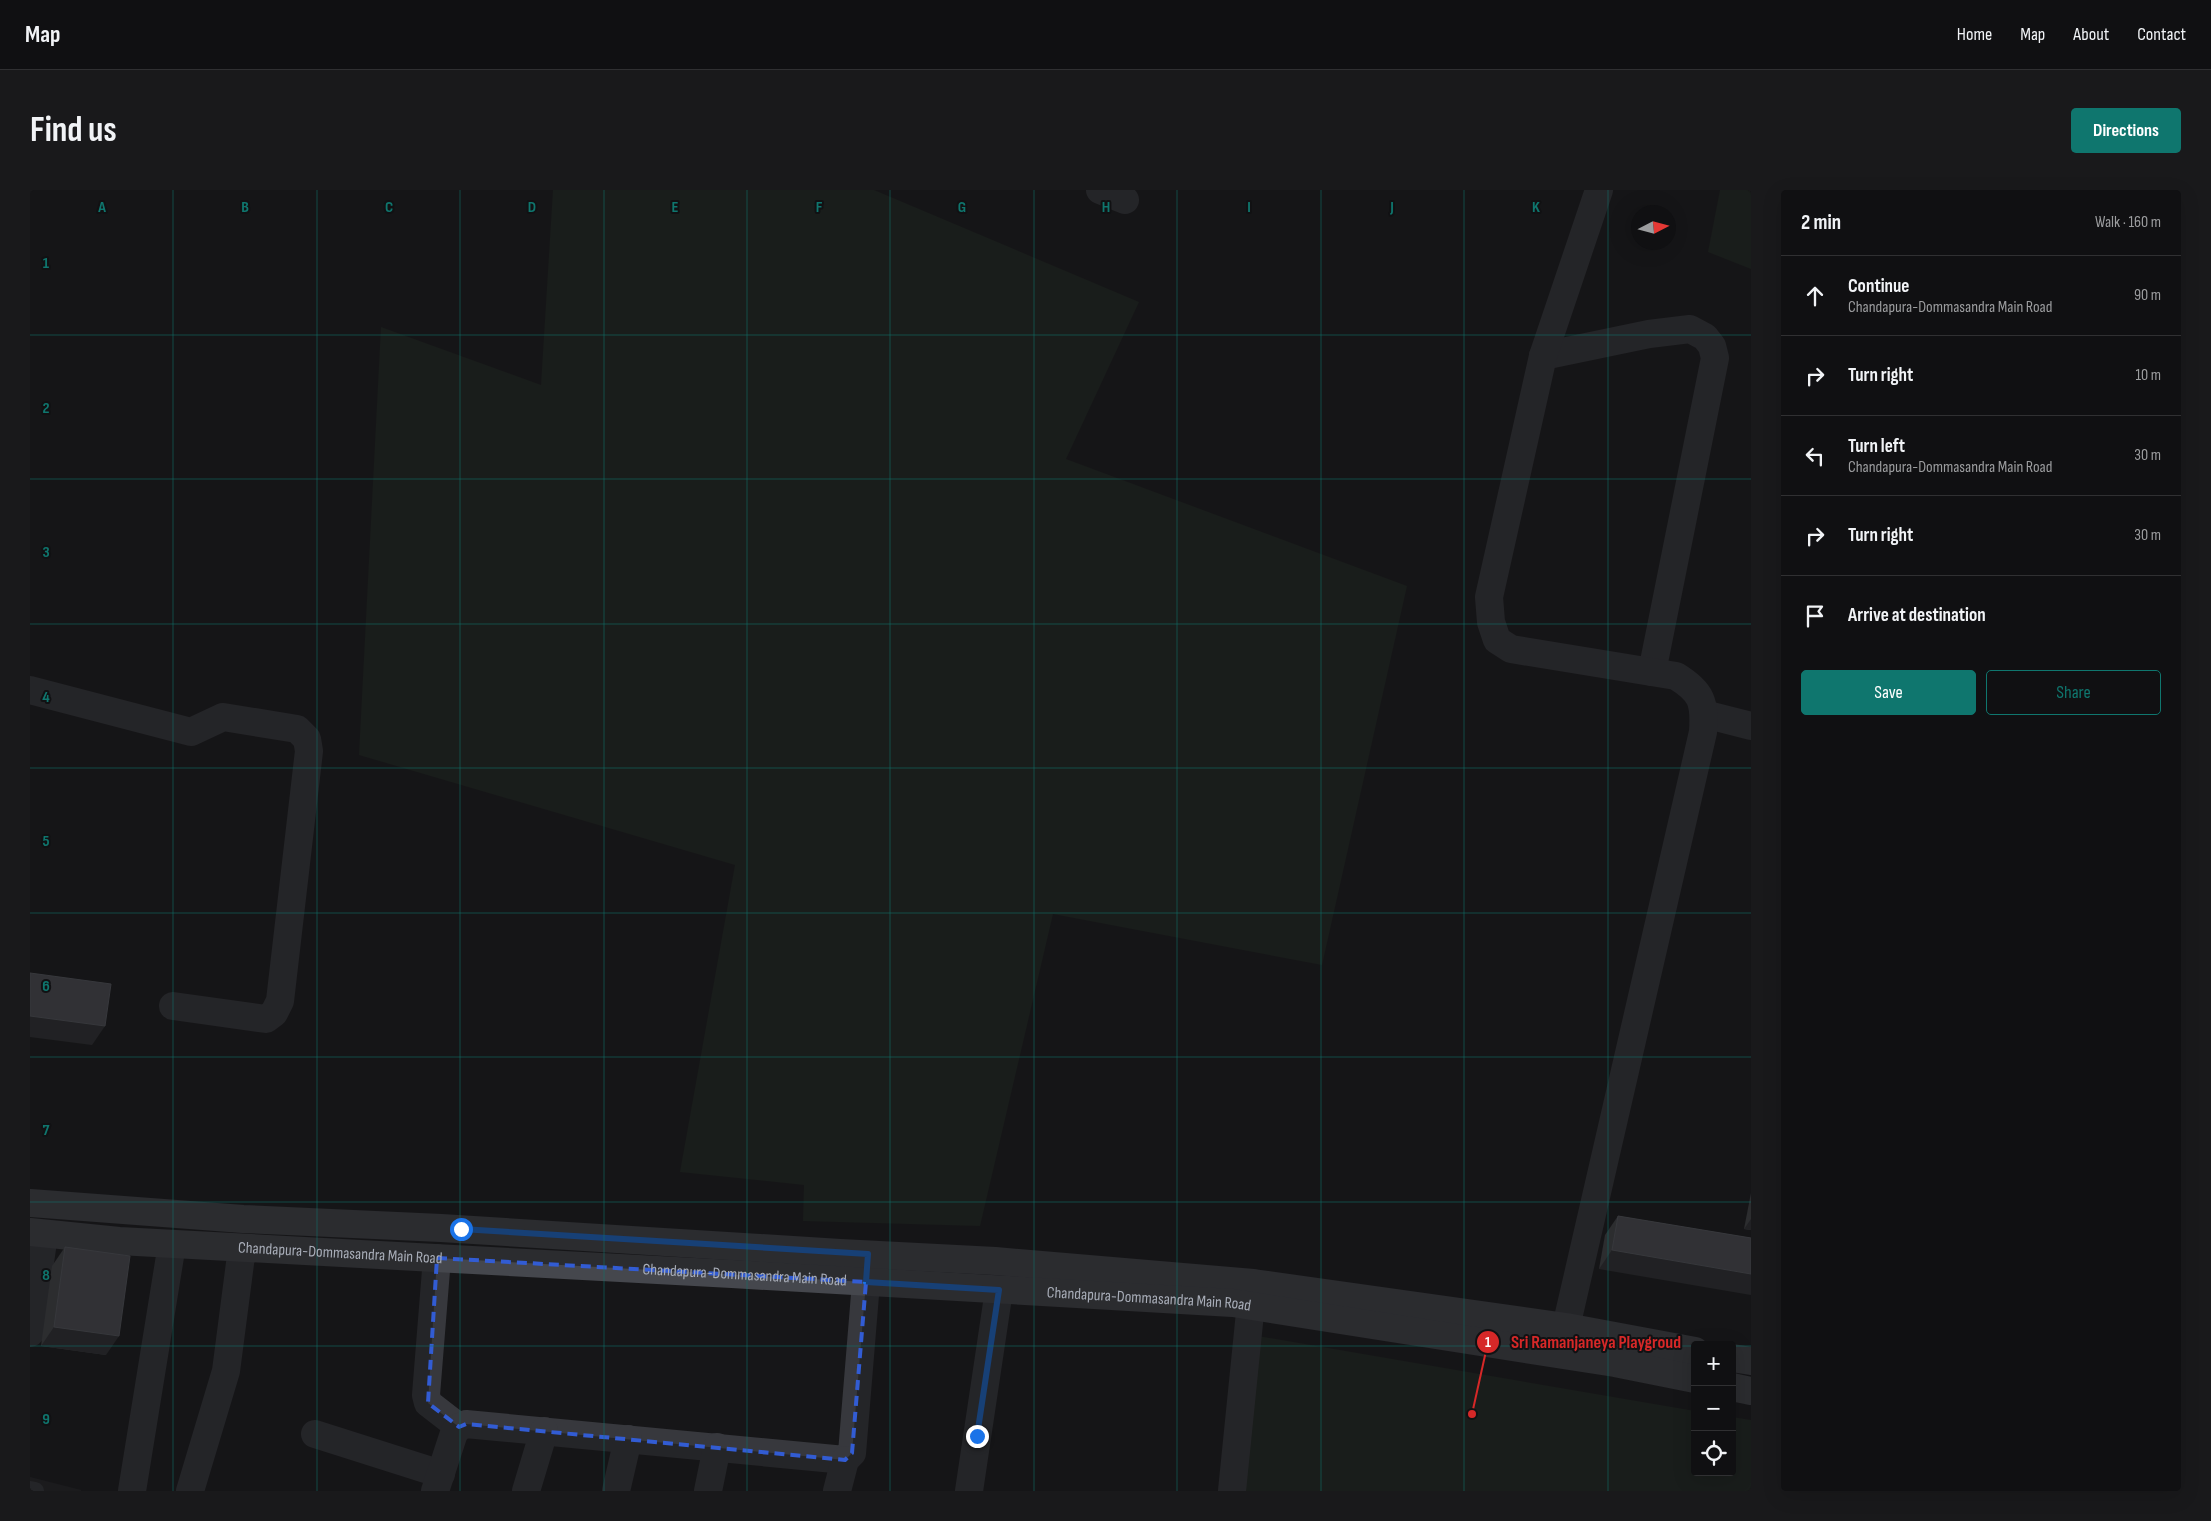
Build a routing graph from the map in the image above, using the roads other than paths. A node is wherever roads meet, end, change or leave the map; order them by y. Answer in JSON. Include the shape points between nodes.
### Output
{"nodes":[{"id":1,"x":1100,"y":190,"type":"edge"},
{"id":2,"x":1599,"y":190,"type":"edge"},
{"id":3,"x":1125,"y":200,"type":"dead end"},
{"id":4,"x":1543,"y":356,"type":"junction"},
{"id":5,"x":1652,"y":672,"type":"junction"},
{"id":6,"x":30,"y":690,"type":"edge"},
{"id":7,"x":1704,"y":714,"type":"junction"},
{"id":8,"x":1751,"y":726,"type":"edge"},
{"id":9,"x":173,"y":1006,"type":"dead end"},
{"id":10,"x":30,"y":1203,"type":"edge"},
{"id":11,"x":37,"y":1233,"type":"edge"},
{"id":12,"x":172,"y":1244,"type":"junction"},
{"id":13,"x":242,"y":1248,"type":"junction"},
{"id":14,"x":868,"y":1254,"type":"junction"},
{"id":15,"x":437,"y":1258,"type":"junction"},
{"id":16,"x":866,"y":1282,"type":"junction"},
{"id":17,"x":999,"y":1290,"type":"junction"},
{"id":18,"x":1252,"y":1295,"type":"junction"},
{"id":19,"x":1566,"y":1327,"type":"junction"},
{"id":20,"x":30,"y":1333,"type":"edge"},
{"id":21,"x":1691,"y":1350,"type":"edge"},
{"id":22,"x":1736,"y":1359,"type":"edge"},
{"id":23,"x":1751,"y":1361,"type":"edge"},
{"id":24,"x":1691,"y":1378,"type":"edge"},
{"id":25,"x":1736,"y":1388,"type":"edge"},
{"id":26,"x":1751,"y":1391,"type":"edge"},
{"id":27,"x":459,"y":1427,"type":"junction"},
{"id":28,"x":544,"y":1431,"type":"junction"},
{"id":29,"x":315,"y":1434,"type":"dead end"},
{"id":30,"x":628,"y":1439,"type":"junction"},
{"id":31,"x":717,"y":1448,"type":"junction"},
{"id":32,"x":845,"y":1460,"type":"junction"},
{"id":33,"x":438,"y":1483,"type":"edge"},
{"id":34,"x":30,"y":1490,"type":"edge"},
{"id":35,"x":35,"y":1491,"type":"edge"},
{"id":36,"x":132,"y":1491,"type":"edge"},
{"id":37,"x":190,"y":1491,"type":"edge"},
{"id":38,"x":526,"y":1491,"type":"edge"},
{"id":39,"x":616,"y":1491,"type":"edge"},
{"id":40,"x":708,"y":1491,"type":"edge"},
{"id":41,"x":837,"y":1491,"type":"edge"},
{"id":42,"x":969,"y":1491,"type":"edge"},
{"id":43,"x":1232,"y":1491,"type":"edge"}],
"edges":[{"from":1,"to":3,"type":"street"},
{"from":2,"to":4,"type":"street"},
{"from":4,"to":5,"type":"street","via":[[1489,597],[1491,622],[1497,640],[1511,649]]},
{"from":4,"to":5,"type":"street","via":[[1649,334],[1690,330],[1705,336],[1712,346],[1716,358]]},
{"from":5,"to":7,"type":"street","via":[[1676,676],[1691,685],[1701,697]]},
{"from":6,"to":9,"type":"street","via":[[191,732],[223,717],[297,729],[307,739],[280,1001],[274,1013],[266,1019]]},
{"from":7,"to":8,"type":"street"},
{"from":7,"to":19,"type":"street","via":[[1701,742]]},
{"from":10,"to":14,"type":"main road","name":"Chandapura-Dommasandra Main Road","via":[[243,1219]]},
{"from":11,"to":12,"type":"main road","name":"Chandapura-Dommasandra Main Road"},
{"from":11,"to":20,"type":"street"},
{"from":12,"to":13,"type":"main road","name":"Chandapura-Dommasandra Main Road"},
{"from":12,"to":36,"type":"street"},
{"from":13,"to":15,"type":"main road","name":"Chandapura-Dommasandra Main Road"},
{"from":13,"to":37,"type":"street","via":[[226,1371]]},
{"from":14,"to":16,"type":"street"},
{"from":14,"to":18,"type":"main road","name":"Chandapura-Dommasandra Main Road","via":[[995,1261]]},
{"from":15,"to":16,"type":"main road","name":"Chandapura-Dommasandra Main Road"},
{"from":15,"to":27,"type":"street","via":[[426,1394],[428,1403]]},
{"from":16,"to":17,"type":"main road","name":"Chandapura-Dommasandra Main Road"},
{"from":16,"to":32,"type":"street","via":[[852,1453]]},
{"from":17,"to":18,"type":"main road","name":"Chandapura-Dommasandra Main Road","via":[[1233,1303]]},
{"from":17,"to":42,"type":"street"},
{"from":18,"to":19,"type":"main road","name":"Chandapura-Dommasandra Main Road"},
{"from":18,"to":24,"type":"main road","name":"Chandapura-Dommasandra Main Road"},
{"from":18,"to":43,"type":"street"},
{"from":19,"to":21,"type":"main road","name":"Chandapura-Dommasandra Main Road"},
{"from":22,"to":23,"type":"main road"},
{"from":25,"to":26,"type":"main road"},
{"from":27,"to":28,"type":"street","via":[[466,1424]]},
{"from":27,"to":33,"type":"street","via":[[454,1433]]},
{"from":28,"to":30,"type":"street"},
{"from":28,"to":38,"type":"street"},
{"from":29,"to":33,"type":"street"},
{"from":30,"to":31,"type":"street"},
{"from":30,"to":39,"type":"street"},
{"from":31,"to":32,"type":"street"},
{"from":31,"to":40,"type":"street"},
{"from":32,"to":41,"type":"street"},
{"from":34,"to":35,"type":"lane"}]}
